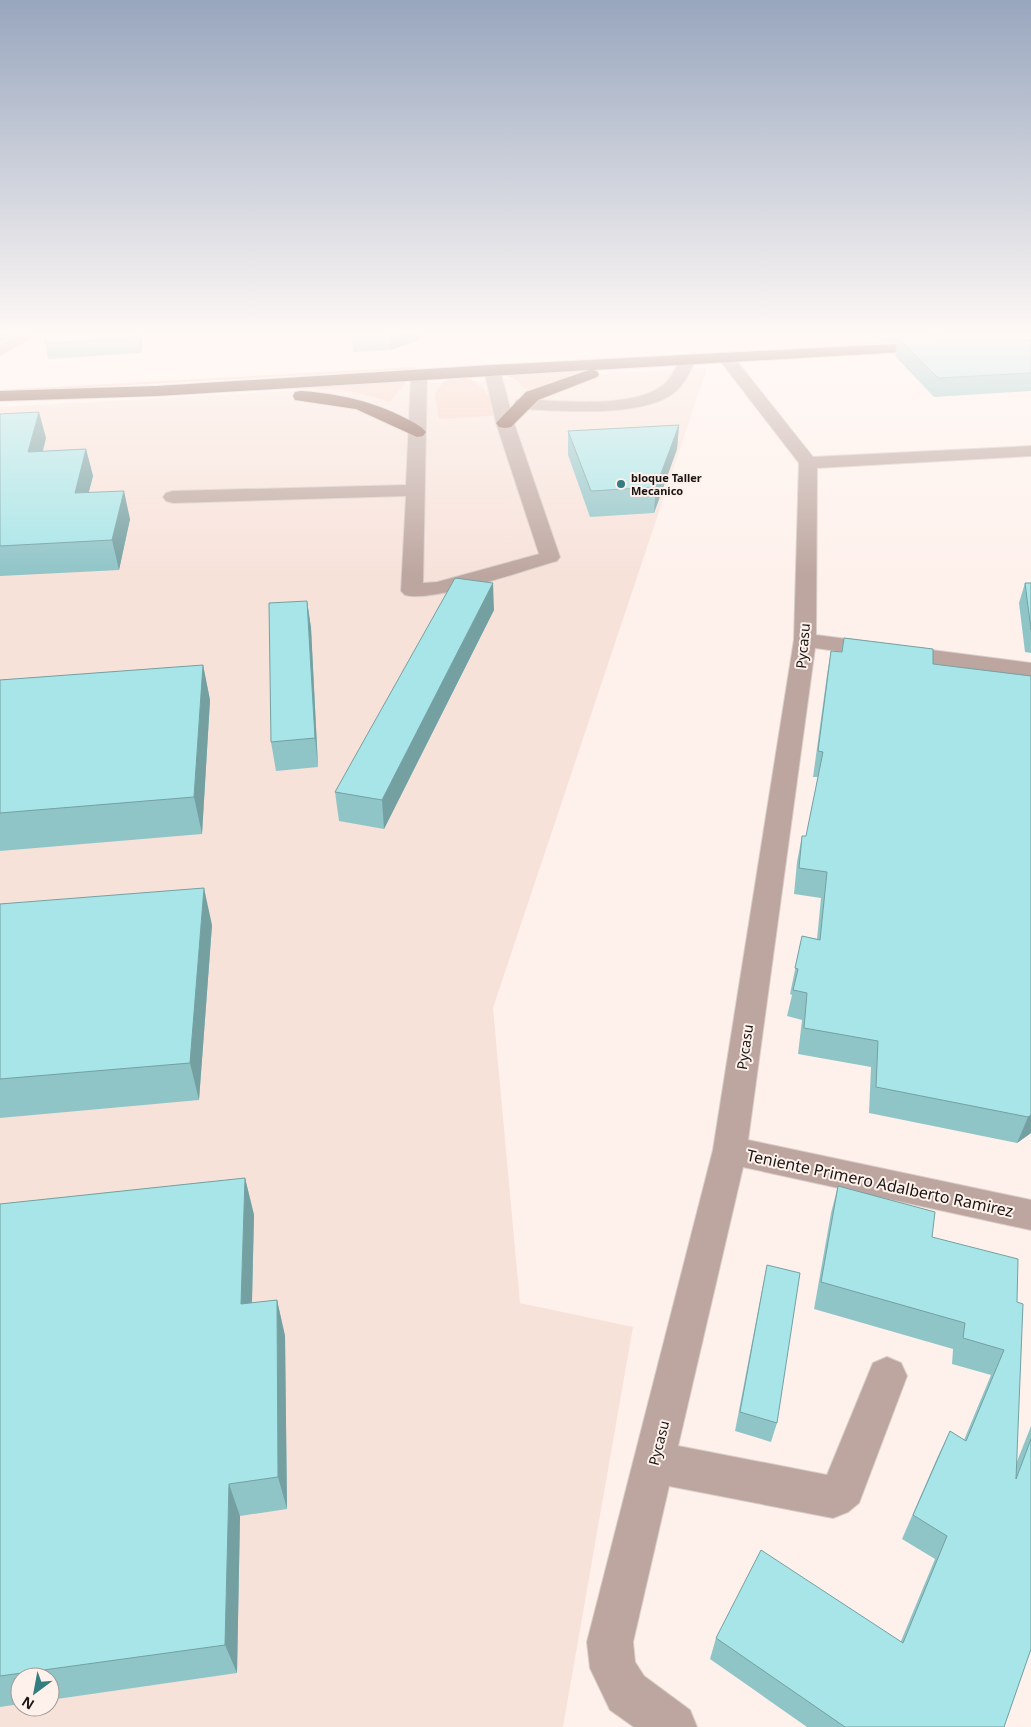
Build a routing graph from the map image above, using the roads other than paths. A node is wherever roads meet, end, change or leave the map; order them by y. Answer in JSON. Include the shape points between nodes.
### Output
{"nodes":[{"id":1,"x":386,"y":414,"type":"edge"},
{"id":2,"x":418,"y":414,"type":"edge"},
{"id":3,"x":502,"y":414,"type":"edge"},
{"id":4,"x":513,"y":414,"type":"edge"},
{"id":5,"x":769,"y":414,"type":"edge"},
{"id":6,"x":505,"y":422,"type":"junction"},
{"id":7,"x":417,"y":432,"type":"junction"},
{"id":8,"x":1031,"y":451,"type":"edge"},
{"id":9,"x":808,"y":463,"type":"junction"},
{"id":10,"x":415,"y":490,"type":"junction"},
{"id":11,"x":173,"y":497,"type":"dead end"},
{"id":12,"x":806,"y":640,"type":"junction"},
{"id":13,"x":1031,"y":670,"type":"edge"},
{"id":14,"x":730,"y":1150,"type":"junction"},
{"id":15,"x":1031,"y":1215,"type":"edge"},
{"id":16,"x":887,"y":1376,"type":"dead end"},
{"id":17,"x":654,"y":1462,"type":"junction"},
{"id":18,"x":672,"y":1727,"type":"edge"}],
"edges":[{"from":1,"to":7,"type":"highway"},
{"from":2,"to":7,"type":"street"},
{"from":3,"to":6,"type":"street"},
{"from":4,"to":6,"type":"highway"},
{"from":5,"to":9,"type":"street"},
{"from":6,"to":10,"type":"street","via":[[550,558],[438,588],[412,590]]},
{"from":7,"to":10,"type":"street"},
{"from":8,"to":9,"type":"street"},
{"from":9,"to":12,"type":"street","name":"Pycasu"},
{"from":10,"to":11,"type":"street"},
{"from":12,"to":13,"type":"street"},
{"from":12,"to":14,"type":"street","name":"Pycasu"},
{"from":14,"to":15,"type":"street","name":"Teniente Primero Adalberto Ramirez"},
{"from":14,"to":17,"type":"street","name":"Pycasu"},
{"from":16,"to":17,"type":"street","via":[[844,1488],[833,1497]]},
{"from":17,"to":18,"type":"street","name":"Pycasu","via":[[610,1642],[613,1668],[628,1693]]}]}
